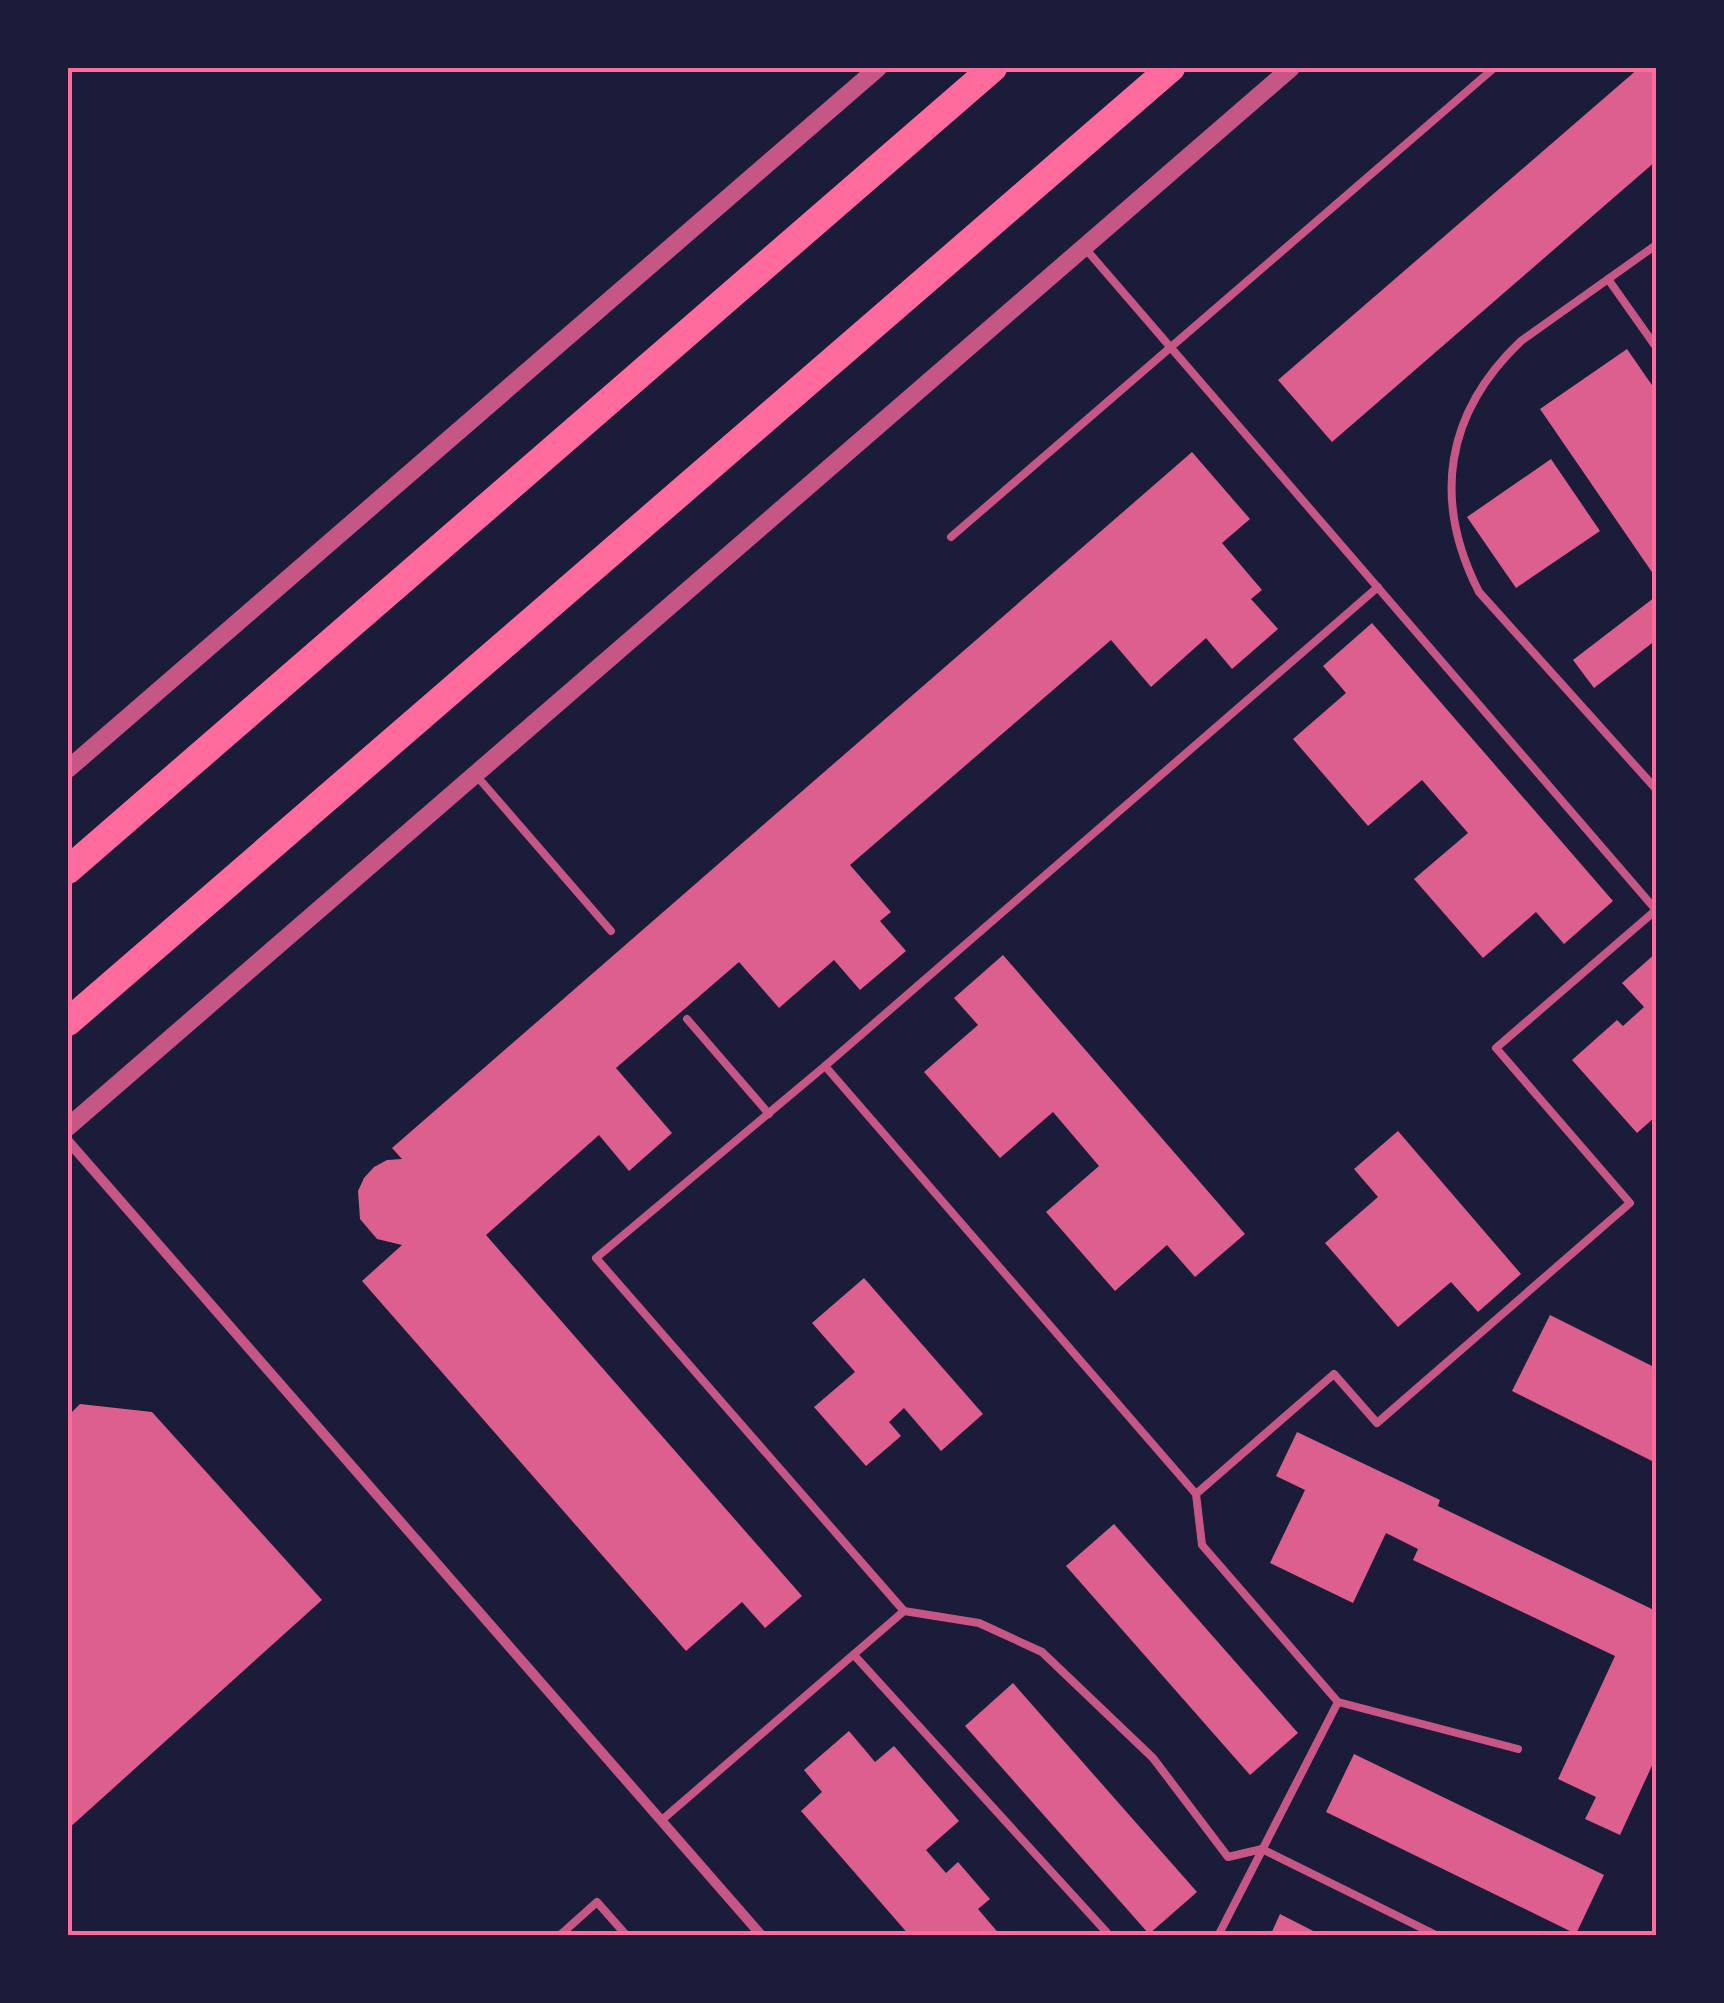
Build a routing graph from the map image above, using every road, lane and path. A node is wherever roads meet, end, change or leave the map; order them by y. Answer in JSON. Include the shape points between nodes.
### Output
{"nodes":[{"id":1,"x":878,"y":68,"type":"edge"},
{"id":2,"x":993,"y":68,"type":"edge"},
{"id":3,"x":1171,"y":68,"type":"edge"},
{"id":4,"x":1291,"y":68,"type":"edge"},
{"id":5,"x":1494,"y":68,"type":"edge"},
{"id":6,"x":1656,"y":245,"type":"edge"},
{"id":7,"x":1084,"y":247,"type":"junction"},
{"id":8,"x":1608,"y":279,"type":"junction"},
{"id":9,"x":1170,"y":347,"type":"junction"},
{"id":10,"x":1656,"y":347,"type":"edge"},
{"id":11,"x":951,"y":537,"type":"dead end"},
{"id":12,"x":1378,"y":587,"type":"junction"},
{"id":13,"x":68,"y":770,"type":"edge"},
{"id":14,"x":475,"y":774,"type":"junction"},
{"id":15,"x":1656,"y":788,"type":"edge"},
{"id":16,"x":68,"y":870,"type":"edge"},
{"id":17,"x":611,"y":932,"type":"dead end"},
{"id":18,"x":687,"y":1020,"type":"dead end"},
{"id":19,"x":68,"y":1022,"type":"edge"},
{"id":20,"x":825,"y":1066,"type":"junction"},
{"id":21,"x":769,"y":1114,"type":"junction"},
{"id":22,"x":68,"y":1127,"type":"edge"},
{"id":23,"x":68,"y":1141,"type":"edge"},
{"id":24,"x":1196,"y":1494,"type":"junction"},
{"id":25,"x":904,"y":1612,"type":"junction"},
{"id":26,"x":854,"y":1655,"type":"junction"},
{"id":27,"x":1338,"y":1702,"type":"junction"},
{"id":28,"x":1518,"y":1749,"type":"dead end"},
{"id":29,"x":663,"y":1819,"type":"junction"},
{"id":30,"x":1262,"y":1849,"type":"junction"},
{"id":31,"x":559,"y":1936,"type":"edge"},
{"id":32,"x":627,"y":1936,"type":"edge"},
{"id":33,"x":762,"y":1936,"type":"edge"},
{"id":34,"x":1110,"y":1936,"type":"edge"},
{"id":35,"x":1218,"y":1936,"type":"edge"},
{"id":36,"x":1438,"y":1936,"type":"edge"}],
"edges":[{"from":1,"to":13,"type":"street"},
{"from":2,"to":16,"type":"highway"},
{"from":3,"to":19,"type":"highway"},
{"from":4,"to":7,"type":"street"},
{"from":5,"to":9,"type":"lane"},
{"from":6,"to":8,"type":"lane"},
{"from":7,"to":9,"type":"lane"},
{"from":7,"to":14,"type":"street"},
{"from":8,"to":10,"type":"lane"},
{"from":8,"to":15,"type":"lane","via":[[1520,341],[1483,383],[1459,434],[1451,498],[1464,562],[1479,592]]},
{"from":9,"to":11,"type":"lane"},
{"from":9,"to":12,"type":"lane"},
{"from":12,"to":20,"type":"lane"},
{"from":12,"to":24,"type":"lane","via":[[1656,910],[1496,1048],[1630,1203],[1377,1423],[1334,1374]]},
{"from":14,"to":17,"type":"lane"},
{"from":14,"to":22,"type":"street"},
{"from":18,"to":21,"type":"lane"},
{"from":20,"to":21,"type":"lane"},
{"from":20,"to":24,"type":"lane"},
{"from":21,"to":25,"type":"lane","via":[[596,1258]]},
{"from":23,"to":29,"type":"street"},
{"from":24,"to":27,"type":"lane","via":[[1202,1546]]},
{"from":25,"to":26,"type":"lane"},
{"from":25,"to":30,"type":"lane","via":[[979,1623],[1042,1652],[1152,1758],[1228,1856]]},
{"from":26,"to":29,"type":"lane"},
{"from":26,"to":34,"type":"lane"},
{"from":27,"to":28,"type":"lane"},
{"from":27,"to":30,"type":"lane"},
{"from":29,"to":33,"type":"street"},
{"from":30,"to":35,"type":"lane"},
{"from":30,"to":36,"type":"lane"},
{"from":31,"to":32,"type":"lane","via":[[597,1902]]}]}
